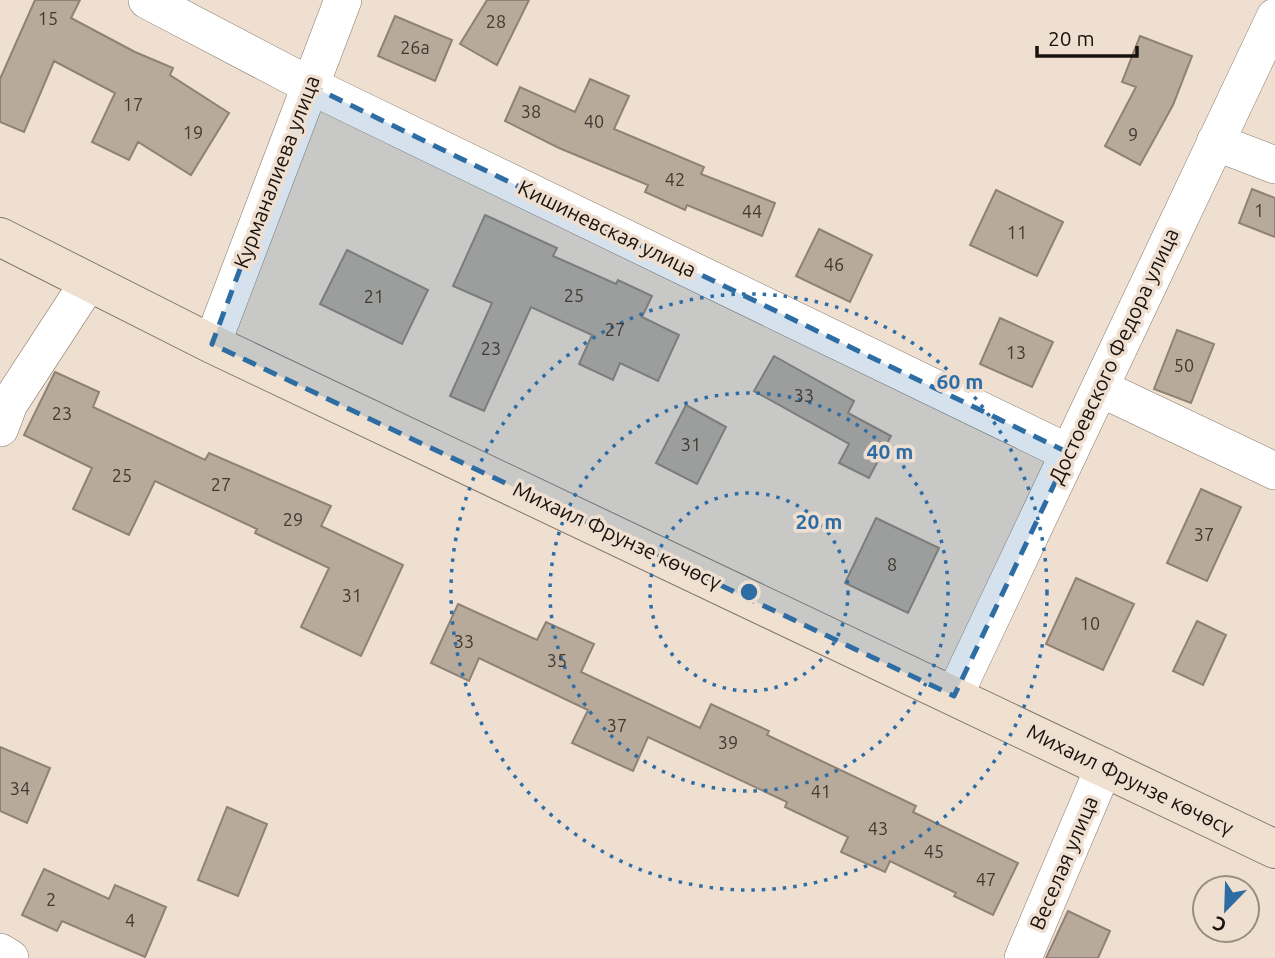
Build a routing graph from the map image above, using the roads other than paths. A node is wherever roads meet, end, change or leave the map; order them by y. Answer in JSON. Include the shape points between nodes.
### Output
{"nodes":[{"id":1,"x":146,"y":0,"type":"edge"},
{"id":2,"x":343,"y":0,"type":"edge"},
{"id":3,"x":1275,"y":17,"type":"edge"},
{"id":4,"x":309,"y":85,"type":"junction"},
{"id":5,"x":1214,"y":142,"type":"junction"},
{"id":6,"x":1275,"y":165,"type":"edge"},
{"id":7,"x":0,"y":237,"type":"edge"},
{"id":8,"x":88,"y":283,"type":"junction"},
{"id":9,"x":212,"y":344,"type":"junction"},
{"id":10,"x":1100,"y":388,"type":"junction"},
{"id":11,"x":0,"y":428,"type":"edge"},
{"id":12,"x":1069,"y":453,"type":"junction"},
{"id":13,"x":1275,"y":471,"type":"edge"},
{"id":14,"x":954,"y":696,"type":"junction"},
{"id":15,"x":1104,"y":767,"type":"junction"},
{"id":16,"x":1275,"y":849,"type":"edge"},
{"id":17,"x":0,"y":952,"type":"edge"},
{"id":18,"x":10,"y":958,"type":"edge"},
{"id":19,"x":1023,"y":958,"type":"edge"}],
"edges":[{"from":1,"to":4,"type":"street","name":"Кишиневская улица"},
{"from":2,"to":4,"type":"street","name":"Курманалиева улица"},
{"from":3,"to":5,"type":"street","name":"Достоевского Федора улица"},
{"from":4,"to":9,"type":"street","name":"Курманалиева улица"},
{"from":4,"to":12,"type":"street","name":"Кишиневская улица"},
{"from":5,"to":6,"type":"street"},
{"from":5,"to":10,"type":"street","name":"Достоевского Федора улица"},
{"from":7,"to":8,"type":"main road","name":"Михаил Фрунзе көчөсү"},
{"from":8,"to":9,"type":"main road","name":"Михаил Фрунзе көчөсү"},
{"from":8,"to":11,"type":"street","via":[[9,404]]},
{"from":9,"to":14,"type":"main road","name":"Михаил Фрунзе көчөсү"},
{"from":10,"to":12,"type":"street","name":"Достоевского Федора улица"},
{"from":10,"to":13,"type":"street"},
{"from":12,"to":14,"type":"street","name":"Достоевского Федора улица"},
{"from":14,"to":15,"type":"main road","name":"Михаил Фрунзе көчөсү"},
{"from":15,"to":16,"type":"main road","name":"Михаил Фрунзе көчөсү"},
{"from":15,"to":19,"type":"street","name":"Веселая улица"},
{"from":17,"to":18,"type":"street"}]}
